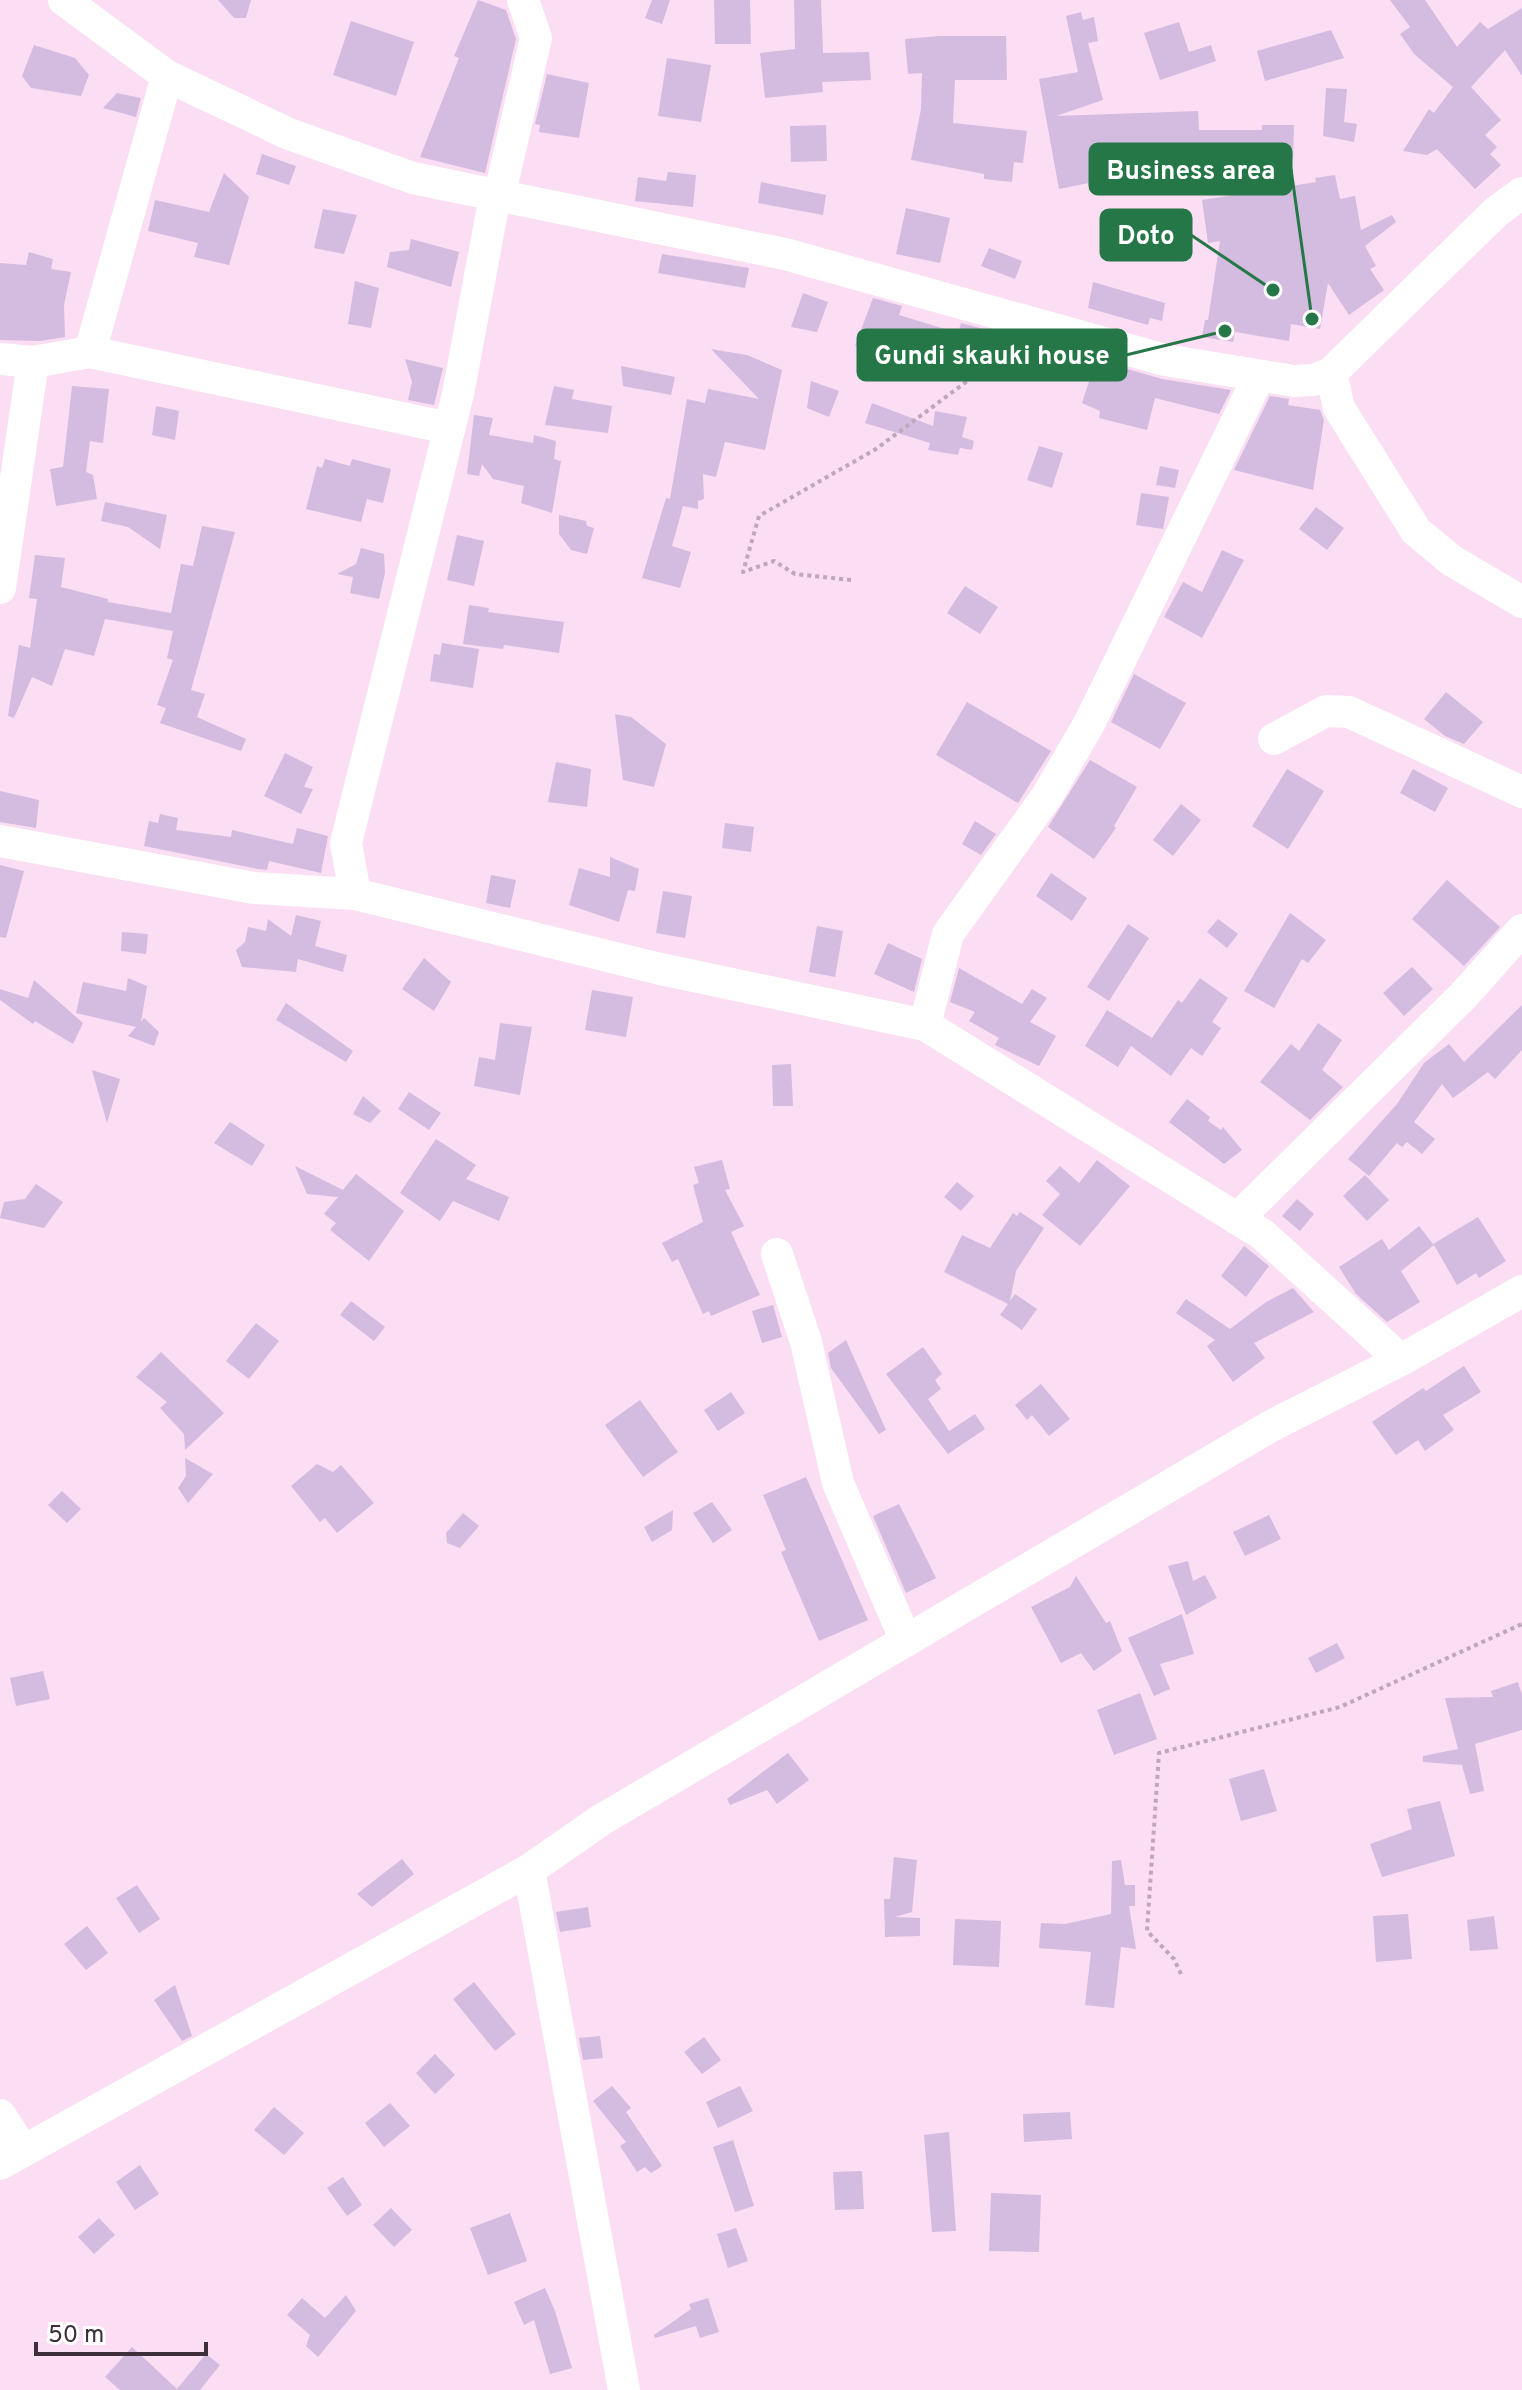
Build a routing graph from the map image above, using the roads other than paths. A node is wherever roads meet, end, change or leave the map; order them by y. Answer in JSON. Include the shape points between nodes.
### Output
{"nodes":[{"id":1,"x":64,"y":0,"type":"edge"},
{"id":2,"x":522,"y":0,"type":"edge"},
{"id":3,"x":167,"y":76,"type":"junction"},
{"id":4,"x":1522,"y":193,"type":"edge"},
{"id":5,"x":497,"y":197,"type":"junction"},
{"id":6,"x":90,"y":352,"type":"junction"},
{"id":7,"x":0,"y":359,"type":"edge"},
{"id":8,"x":33,"y":362,"type":"junction"},
{"id":9,"x":1331,"y":373,"type":"junction"},
{"id":10,"x":1259,"y":376,"type":"junction"},
{"id":11,"x":449,"y":428,"type":"junction"},
{"id":12,"x":0,"y":588,"type":"edge"},
{"id":13,"x":1522,"y":602,"type":"edge"},
{"id":14,"x":1274,"y":739,"type":"dead end"},
{"id":15,"x":1522,"y":792,"type":"edge"},
{"id":16,"x":0,"y":841,"type":"edge"},
{"id":17,"x":355,"y":894,"type":"junction"},
{"id":18,"x":1522,"y":930,"type":"edge"},
{"id":19,"x":925,"y":1025,"type":"junction"},
{"id":20,"x":1237,"y":1219,"type":"junction"},
{"id":21,"x":777,"y":1254,"type":"dead end"},
{"id":22,"x":1522,"y":1291,"type":"edge"},
{"id":23,"x":1401,"y":1360,"type":"junction"},
{"id":24,"x":906,"y":1641,"type":"junction"},
{"id":25,"x":529,"y":1870,"type":"junction"},
{"id":26,"x":0,"y":2115,"type":"edge"},
{"id":27,"x":11,"y":2156,"type":"edge"},
{"id":28,"x":624,"y":2390,"type":"edge"}],
"edges":[{"from":1,"to":3,"type":"street"},
{"from":2,"to":5,"type":"street","via":[[536,38]]},
{"from":3,"to":5,"type":"street","via":[[289,134],[413,178]]},
{"from":3,"to":6,"type":"street"},
{"from":4,"to":9,"type":"street","via":[[1496,212]]},
{"from":5,"to":10,"type":"street","via":[[785,254],[1165,360]]},
{"from":5,"to":11,"type":"street"},
{"from":6,"to":8,"type":"street"},
{"from":6,"to":11,"type":"street"},
{"from":7,"to":8,"type":"street"},
{"from":8,"to":12,"type":"street"},
{"from":9,"to":10,"type":"street","via":[[1314,380]]},
{"from":9,"to":13,"type":"street","via":[[1339,408],[1416,531],[1451,560]]},
{"from":10,"to":19,"type":"street","via":[[1090,722],[1047,796],[948,934]]},
{"from":11,"to":17,"type":"street","via":[[346,843]]},
{"from":14,"to":15,"type":"street","via":[[1326,711],[1349,712]]},
{"from":16,"to":17,"type":"street","via":[[254,888]]},
{"from":17,"to":19,"type":"street","via":[[656,968]]},
{"from":18,"to":20,"type":"street","via":[[1464,995]]},
{"from":19,"to":20,"type":"street"},
{"from":20,"to":23,"type":"street","via":[[1262,1234]]},
{"from":21,"to":24,"type":"street","via":[[806,1342],[838,1483]]},
{"from":22,"to":23,"type":"street"},
{"from":23,"to":24,"type":"street","via":[[1271,1426]]},
{"from":24,"to":25,"type":"street","via":[[601,1820]]},
{"from":25,"to":27,"type":"street"},
{"from":25,"to":28,"type":"street"},
{"from":26,"to":27,"type":"street"}]}
